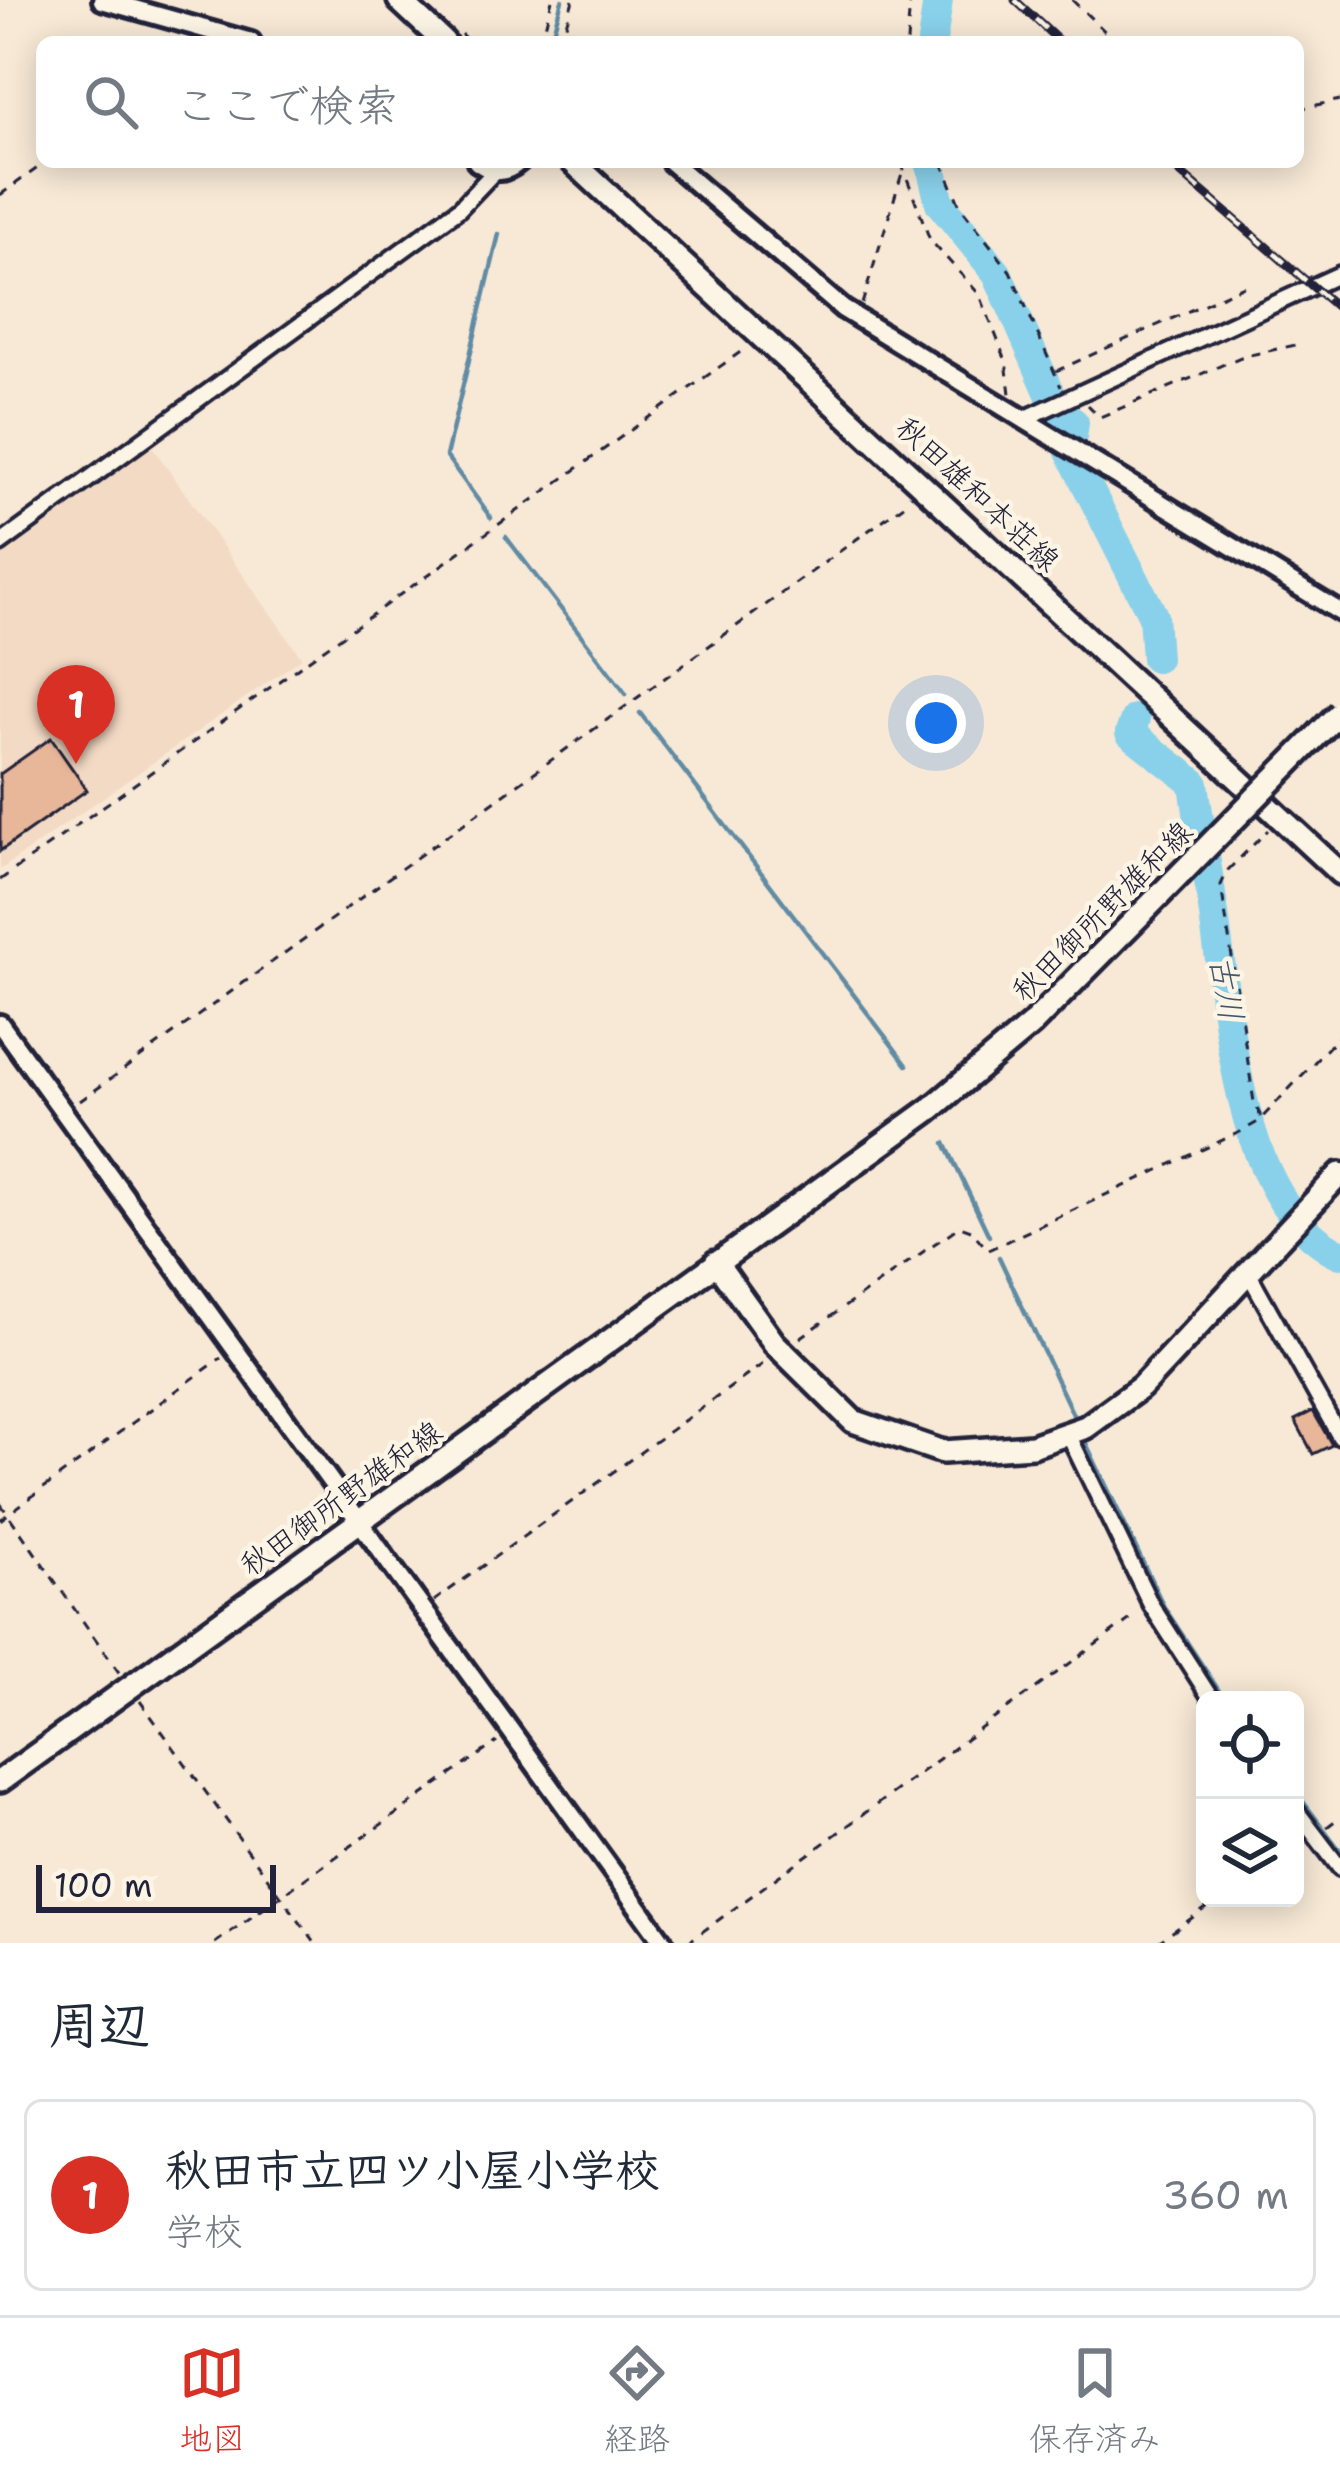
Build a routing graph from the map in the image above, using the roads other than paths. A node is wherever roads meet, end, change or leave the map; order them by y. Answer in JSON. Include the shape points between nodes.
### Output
{"nodes":[{"id":1,"x":102,"y":0,"type":"edge"},
{"id":2,"x":399,"y":0,"type":"edge"},
{"id":3,"x":230,"y":36,"type":"edge"},
{"id":4,"x":438,"y":36,"type":"edge"},
{"id":5,"x":484,"y":168,"type":"edge"},
{"id":6,"x":580,"y":168,"type":"edge"},
{"id":7,"x":678,"y":168,"type":"edge"},
{"id":8,"x":1340,"y":274,"type":"edge"},
{"id":9,"x":1035,"y":414,"type":"junction"},
{"id":10,"x":0,"y":544,"type":"edge"},
{"id":11,"x":1340,"y":611,"type":"edge"},
{"id":12,"x":1340,"y":712,"type":"edge"},
{"id":13,"x":1340,"y":873,"type":"edge"},
{"id":14,"x":0,"y":1024,"type":"edge"},
{"id":15,"x":1340,"y":1174,"type":"edge"},
{"id":16,"x":716,"y":1262,"type":"junction"},
{"id":17,"x":1249,"y":1274,"type":"junction"},
{"id":18,"x":1075,"y":1432,"type":"junction"},
{"id":19,"x":1340,"y":1437,"type":"edge"},
{"id":20,"x":358,"y":1523,"type":"junction"},
{"id":21,"x":1206,"y":1691,"type":"edge"},
{"id":22,"x":0,"y":1781,"type":"edge"},
{"id":23,"x":1304,"y":1821,"type":"edge"},
{"id":24,"x":1340,"y":1868,"type":"edge"},
{"id":25,"x":664,"y":1943,"type":"edge"}],
"edges":[{"from":1,"to":3,"type":"street"},
{"from":2,"to":4,"type":"main road"},
{"from":5,"to":10,"type":"street","via":[[460,209]]},
{"from":6,"to":13,"type":"main road","name":"秋田雄和本荘線"},
{"from":7,"to":9,"type":"street","via":[[857,317],[1006,406]]},
{"from":8,"to":9,"type":"street"},
{"from":9,"to":11,"type":"street","via":[[1059,439]]},
{"from":12,"to":16,"type":"main road","name":"秋田御所野雄和線","bridge":true,"via":[[1032,1024],[932,1108]]},
{"from":14,"to":20,"type":"street"},
{"from":15,"to":17,"type":"main road"},
{"from":16,"to":18,"type":"main road","via":[[782,1351],[853,1421],[943,1452],[1032,1446]]},
{"from":16,"to":20,"type":"main road","name":"秋田御所野雄和線"},
{"from":17,"to":18,"type":"main road","via":[[1141,1387]]},
{"from":17,"to":19,"type":"street"},
{"from":18,"to":21,"type":"street","via":[[1151,1605]]},
{"from":20,"to":22,"type":"main road","name":"秋田御所野雄和線"},
{"from":20,"to":25,"type":"street"},
{"from":23,"to":24,"type":"street"}]}
